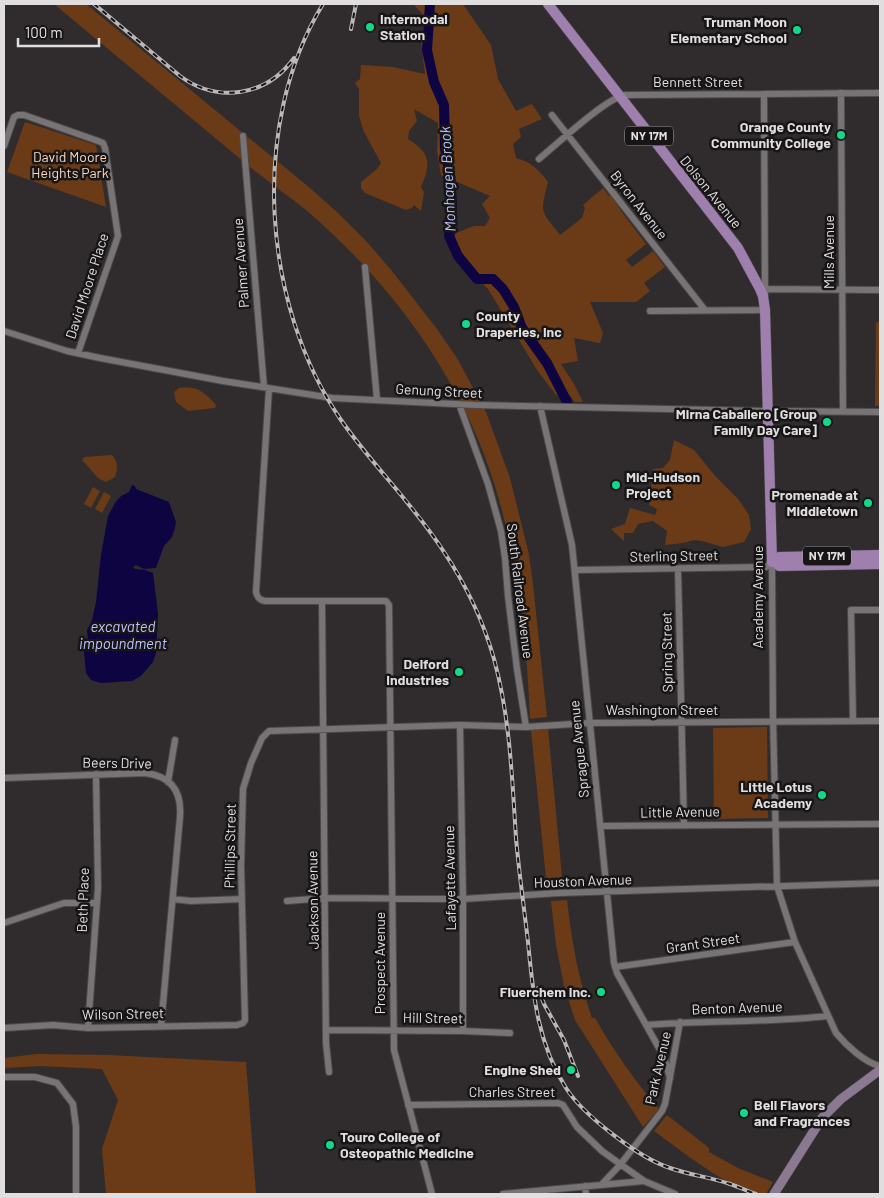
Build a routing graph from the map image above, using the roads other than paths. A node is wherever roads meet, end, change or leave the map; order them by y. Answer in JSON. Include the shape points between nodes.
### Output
{"nodes":[{"id":1,"x":548,"y":4,"type":"edge"},
{"id":2,"x":841,"y":93,"type":"junction"},
{"id":3,"x":880,"y":93,"type":"edge"},
{"id":4,"x":764,"y":94,"type":"junction"},
{"id":5,"x":618,"y":96,"type":"junction"},
{"id":6,"x":552,"y":115,"type":"dead end"},
{"id":7,"x":568,"y":135,"type":"junction"},
{"id":8,"x":243,"y":136,"type":"dead end"},
{"id":9,"x":4,"y":146,"type":"edge"},
{"id":10,"x":538,"y":159,"type":"dead end"},
{"id":11,"x":365,"y":267,"type":"dead end"},
{"id":12,"x":762,"y":289,"type":"junction"},
{"id":13,"x":842,"y":290,"type":"junction"},
{"id":14,"x":880,"y":290,"type":"edge"},
{"id":15,"x":705,"y":310,"type":"junction"},
{"id":16,"x":765,"y":310,"type":"junction"},
{"id":17,"x":650,"y":311,"type":"dead end"},
{"id":18,"x":4,"y":331,"type":"edge"},
{"id":19,"x":78,"y":353,"type":"junction"},
{"id":20,"x":267,"y":388,"type":"junction"},
{"id":21,"x":377,"y":400,"type":"junction"},
{"id":22,"x":459,"y":404,"type":"junction"},
{"id":23,"x":540,"y":406,"type":"junction"},
{"id":24,"x":767,"y":411,"type":"junction"},
{"id":25,"x":843,"y":411,"type":"junction"},
{"id":26,"x":880,"y":412,"type":"edge"},
{"id":27,"x":880,"y":555,"type":"edge"},
{"id":28,"x":774,"y":562,"type":"junction"},
{"id":29,"x":880,"y":564,"type":"edge"},
{"id":30,"x":678,"y":569,"type":"junction"},
{"id":31,"x":575,"y":570,"type":"junction"},
{"id":32,"x":322,"y":601,"type":"junction"},
{"id":33,"x":880,"y":610,"type":"edge"},
{"id":34,"x":853,"y":721,"type":"junction"},
{"id":35,"x":880,"y":721,"type":"edge"},
{"id":36,"x":773,"y":722,"type":"junction"},
{"id":37,"x":589,"y":723,"type":"junction"},
{"id":38,"x":681,"y":723,"type":"junction"},
{"id":39,"x":460,"y":725,"type":"junction"},
{"id":40,"x":526,"y":726,"type":"junction"},
{"id":41,"x":391,"y":727,"type":"junction"},
{"id":42,"x":324,"y":728,"type":"junction"},
{"id":43,"x":175,"y":740,"type":"dead end"},
{"id":44,"x":96,"y":774,"type":"junction"},
{"id":45,"x":4,"y":778,"type":"edge"},
{"id":46,"x":168,"y":782,"type":"junction"},
{"id":47,"x":775,"y":824,"type":"junction"},
{"id":48,"x":880,"y":824,"type":"edge"},
{"id":49,"x":684,"y":825,"type":"junction"},
{"id":50,"x":600,"y":826,"type":"junction"},
{"id":51,"x":880,"y":883,"type":"edge"},
{"id":52,"x":777,"y":886,"type":"junction"},
{"id":53,"x":607,"y":893,"type":"junction"},
{"id":54,"x":325,"y":898,"type":"junction"},
{"id":55,"x":393,"y":898,"type":"junction"},
{"id":56,"x":463,"y":898,"type":"junction"},
{"id":57,"x":173,"y":899,"type":"junction"},
{"id":58,"x":242,"y":899,"type":"junction"},
{"id":59,"x":287,"y":900,"type":"dead end"},
{"id":60,"x":97,"y":903,"type":"junction"},
{"id":61,"x":4,"y":923,"type":"edge"},
{"id":62,"x":795,"y":942,"type":"junction"},
{"id":63,"x":615,"y":967,"type":"junction"},
{"id":64,"x":828,"y":1016,"type":"junction"},
{"id":65,"x":680,"y":1022,"type":"junction"},
{"id":66,"x":243,"y":1023,"type":"joint"},
{"id":67,"x":646,"y":1025,"type":"junction"},
{"id":68,"x":161,"y":1026,"type":"junction"},
{"id":69,"x":4,"y":1028,"type":"edge"},
{"id":70,"x":88,"y":1028,"type":"junction"},
{"id":71,"x":327,"y":1030,"type":"junction"},
{"id":72,"x":392,"y":1030,"type":"junction"},
{"id":73,"x":463,"y":1031,"type":"junction"},
{"id":74,"x":510,"y":1033,"type":"dead end"},
{"id":75,"x":880,"y":1066,"type":"edge"},
{"id":76,"x":880,"y":1070,"type":"edge"},
{"id":77,"x":329,"y":1072,"type":"dead end"},
{"id":78,"x":4,"y":1077,"type":"edge"},
{"id":79,"x":670,"y":1078,"type":"junction"},
{"id":80,"x":408,"y":1105,"type":"junction"},
{"id":81,"x":620,"y":1165,"type":"junction"},
{"id":82,"x":644,"y":1181,"type":"junction"},
{"id":83,"x":602,"y":1184,"type":"junction"},
{"id":84,"x":585,"y":1186,"type":"junction"},
{"id":85,"x":76,"y":1194,"type":"edge"},
{"id":86,"x":432,"y":1194,"type":"edge"},
{"id":87,"x":503,"y":1194,"type":"edge"},
{"id":88,"x":586,"y":1194,"type":"edge"},
{"id":89,"x":675,"y":1194,"type":"edge"},
{"id":90,"x":774,"y":1194,"type":"edge"}],
"edges":[{"from":1,"to":5,"type":"main road","name":"Dolson Avenue","number":"NY 17M"},
{"from":2,"to":3,"type":"street","name":"Bennett Street"},
{"from":2,"to":4,"type":"street","name":"Bennett Street"},
{"from":2,"to":13,"type":"street","name":"Mills Avenue"},
{"from":4,"to":5,"type":"street","name":"Bennett Street"},
{"from":4,"to":12,"type":"street"},
{"from":5,"to":7,"type":"street"},
{"from":5,"to":12,"type":"main road","name":"Dolson Avenue","number":"NY 17M","via":[[738,248]]},
{"from":6,"to":7,"type":"street","name":"Byron Avenue"},
{"from":7,"to":10,"type":"street"},
{"from":7,"to":15,"type":"street","name":"Byron Avenue"},
{"from":8,"to":20,"type":"street","name":"Palmer Avenue"},
{"from":9,"to":19,"type":"street","name":"David Moore Place","via":[[14,118],[24,115],[98,140],[105,148],[118,236]]},
{"from":11,"to":21,"type":"street"},
{"from":12,"to":13,"type":"street"},
{"from":12,"to":16,"type":"main road","name":"Dolson Avenue","number":"NY 17M"},
{"from":13,"to":14,"type":"street"},
{"from":13,"to":25,"type":"street","name":"Mills Avenue"},
{"from":15,"to":16,"type":"street"},
{"from":15,"to":17,"type":"street"},
{"from":16,"to":24,"type":"main road","name":"Academy Avenue","number":"NY 17M"},
{"from":18,"to":19,"type":"street","name":"Genung Street"},
{"from":19,"to":20,"type":"street","name":"Genung Street"},
{"from":20,"to":21,"type":"street","name":"Genung Street","via":[[332,398]]},
{"from":20,"to":32,"type":"street","via":[[256,592],[258,598],[265,601]]},
{"from":21,"to":22,"type":"street","name":"Genung Street"},
{"from":22,"to":23,"type":"street","name":"Genung Street"},
{"from":22,"to":40,"type":"street","name":"South Railroad Avenue","via":[[501,531]]},
{"from":23,"to":24,"type":"street","name":"Genung Street"},
{"from":23,"to":31,"type":"street","name":"Sprague Avenue"},
{"from":24,"to":25,"type":"street","name":"Genung Street"},
{"from":24,"to":28,"type":"main road","name":"Academy Avenue","number":"NY 17M"},
{"from":25,"to":26,"type":"street","name":"Genung Street"},
{"from":27,"to":28,"type":"main road","number":"NY 17M","via":[[779,557]]},
{"from":28,"to":29,"type":"main road","number":"NY 17M","via":[[779,566]]},
{"from":28,"to":30,"type":"street","name":"Sterling Street","via":[[766,567]]},
{"from":28,"to":36,"type":"street","name":"Academy Avenue"},
{"from":30,"to":31,"type":"street","name":"Sterling Street"},
{"from":30,"to":38,"type":"street","name":"Spring Street"},
{"from":31,"to":37,"type":"street","name":"Sprague Avenue"},
{"from":32,"to":41,"type":"street","name":"Prospect Avenue","via":[[387,601],[390,607]]},
{"from":32,"to":42,"type":"street","name":"Jackson Avenue"},
{"from":33,"to":34,"type":"street","via":[[852,610]]},
{"from":34,"to":35,"type":"street","name":"Washington Street"},
{"from":34,"to":36,"type":"street","name":"Washington Street"},
{"from":36,"to":38,"type":"street","name":"Washington Street"},
{"from":36,"to":47,"type":"street","name":"Academy Avenue"},
{"from":37,"to":38,"type":"street","name":"Washington Street"},
{"from":37,"to":40,"type":"street","name":"Washington Street"},
{"from":37,"to":50,"type":"street","name":"Sprague Avenue"},
{"from":38,"to":49,"type":"street","name":"Spring Street"},
{"from":39,"to":40,"type":"street","name":"Washington Street"},
{"from":39,"to":41,"type":"street","name":"Washington Street"},
{"from":39,"to":56,"type":"street","name":"Lafayette Avenue"},
{"from":41,"to":42,"type":"street","name":"Washington Street"},
{"from":41,"to":55,"type":"street","name":"Prospect Avenue"},
{"from":42,"to":54,"type":"street","name":"Jackson Avenue"},
{"from":42,"to":58,"type":"street","name":"Phillips Street","via":[[273,730],[262,738],[244,789]]},
{"from":43,"to":46,"type":"street"},
{"from":44,"to":45,"type":"street","name":"Beers Drive"},
{"from":44,"to":46,"type":"street","name":"Beers Drive","via":[[145,773],[157,775]]},
{"from":44,"to":60,"type":"street","name":"Beth Place"},
{"from":46,"to":57,"type":"street","name":"Beers Drive","via":[[177,794],[181,809]]},
{"from":47,"to":48,"type":"street","name":"Little Avenue"},
{"from":47,"to":49,"type":"street","name":"Little Avenue"},
{"from":47,"to":52,"type":"street","name":"Academy Avenue"},
{"from":49,"to":50,"type":"street","name":"Little Avenue"},
{"from":50,"to":53,"type":"street","name":"Sprague Avenue"},
{"from":51,"to":52,"type":"street","name":"Houston Avenue"},
{"from":52,"to":53,"type":"street","name":"Houston Avenue"},
{"from":52,"to":62,"type":"street","name":"Academy Avenue"},
{"from":53,"to":56,"type":"street","name":"Houston Avenue"},
{"from":53,"to":63,"type":"street","name":"Sprague Avenue"},
{"from":54,"to":55,"type":"street","name":"Houston Avenue"},
{"from":54,"to":59,"type":"street","name":"Houston Avenue"},
{"from":54,"to":71,"type":"street","name":"Jackson Avenue"},
{"from":55,"to":56,"type":"street","name":"Houston Avenue"},
{"from":55,"to":72,"type":"street","name":"Prospect Avenue"},
{"from":56,"to":73,"type":"street","name":"Lafayette Avenue"},
{"from":57,"to":58,"type":"street"},
{"from":57,"to":68,"type":"street"},
{"from":58,"to":66,"type":"street","name":"Phillips Street"},
{"from":60,"to":61,"type":"street","via":[[64,902]]},
{"from":60,"to":70,"type":"street","name":"Beth Place"},
{"from":62,"to":63,"type":"street","name":"Grant Street"},
{"from":62,"to":64,"type":"street","name":"Academy Avenue"},
{"from":63,"to":67,"type":"street","name":"Sprague Avenue"},
{"from":64,"to":65,"type":"street","name":"Benton Avenue"},
{"from":64,"to":75,"type":"street","name":"Academy Avenue","via":[[844,1044]]},
{"from":65,"to":67,"type":"street","name":"Benton Avenue"},
{"from":65,"to":79,"type":"street","name":"Park Avenue"},
{"from":66,"to":68,"type":"street","name":"Wilson Street"},
{"from":67,"to":79,"type":"street","name":"Sprague Avenue","via":[[664,1057]]},
{"from":68,"to":70,"type":"street","name":"Wilson Street"},
{"from":69,"to":70,"type":"street","name":"Wilson Street","via":[[53,1025]]},
{"from":71,"to":72,"type":"street","name":"Hill Street"},
{"from":71,"to":77,"type":"street","name":"Jackson Avenue"},
{"from":72,"to":73,"type":"street","name":"Hill Street"},
{"from":72,"to":80,"type":"street","name":"Prospect Avenue"},
{"from":73,"to":74,"type":"street","name":"Hill Street"},
{"from":76,"to":90,"type":"main road","via":[[841,1099],[822,1118]]},
{"from":78,"to":85,"type":"street","via":[[35,1077],[57,1083],[73,1104]]},
{"from":79,"to":81,"type":"street","name":"Park Avenue","via":[[662,1111]]},
{"from":80,"to":81,"type":"street","name":"Charles Street","via":[[558,1103],[563,1105],[577,1127]]},
{"from":80,"to":86,"type":"street","name":"Prospect Avenue"},
{"from":81,"to":82,"type":"street","name":"Charles Street"},
{"from":81,"to":83,"type":"street"},
{"from":82,"to":83,"type":"street"},
{"from":82,"to":89,"type":"street","name":"Charles Street"},
{"from":83,"to":84,"type":"street"},
{"from":84,"to":87,"type":"street"},
{"from":84,"to":88,"type":"street"}]}
